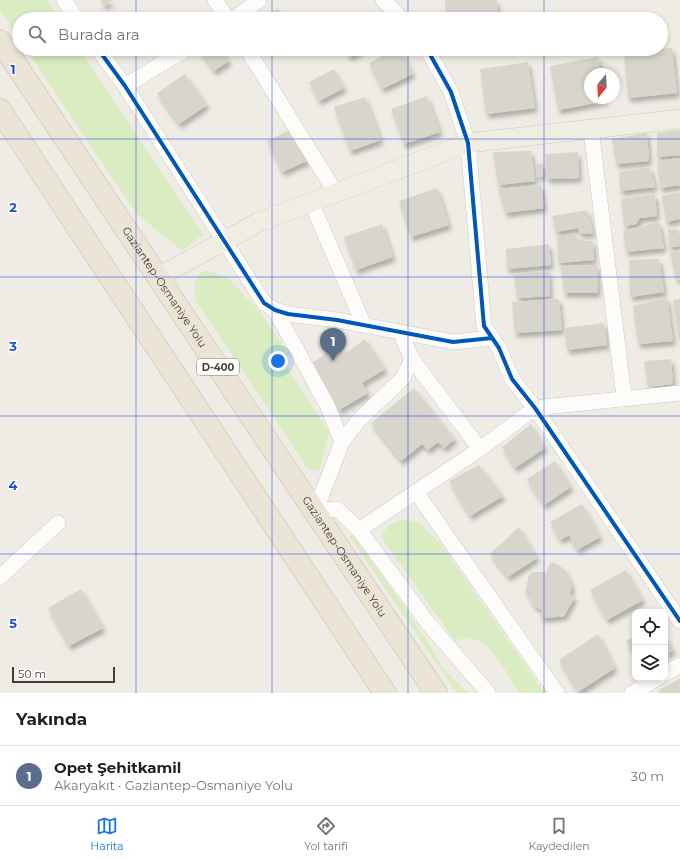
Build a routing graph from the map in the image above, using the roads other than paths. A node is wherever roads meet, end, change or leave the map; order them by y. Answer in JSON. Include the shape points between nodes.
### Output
{"nodes":[{"id":1,"x":64,"y":0,"type":"edge"},
{"id":2,"x":216,"y":0,"type":"edge"},
{"id":3,"x":259,"y":0,"type":"edge"},
{"id":4,"x":383,"y":0,"type":"edge"},
{"id":5,"x":72,"y":12,"type":"edge"},
{"id":6,"x":224,"y":12,"type":"edge"},
{"id":7,"x":243,"y":12,"type":"edge"},
{"id":8,"x":395,"y":12,"type":"edge"},
{"id":9,"x":0,"y":41,"type":"edge"},
{"id":10,"x":103,"y":56,"type":"edge"},
{"id":11,"x":174,"y":56,"type":"edge"},
{"id":12,"x":251,"y":56,"type":"edge"},
{"id":13,"x":431,"y":56,"type":"edge"},
{"id":14,"x":125,"y":86,"type":"junction"},
{"id":15,"x":0,"y":110,"type":"edge"},
{"id":16,"x":680,"y":119,"type":"edge"},
{"id":17,"x":591,"y":129,"type":"junction"},
{"id":18,"x":468,"y":143,"type":"junction"},
{"id":19,"x":336,"y":193,"type":"junction"},
{"id":20,"x":311,"y":202,"type":"junction"},
{"id":21,"x":223,"y":240,"type":"junction"},
{"id":22,"x":158,"y":277,"type":"junction"},
{"id":23,"x":275,"y":310,"type":"junction"},
{"id":24,"x":364,"y":325,"type":"junction"},
{"id":25,"x":400,"y":332,"type":"junction"},
{"id":26,"x":492,"y":338,"type":"junction"},
{"id":27,"x":412,"y":359,"type":"junction"},
{"id":28,"x":680,"y":393,"type":"edge"},
{"id":29,"x":624,"y":397,"type":"junction"},
{"id":30,"x":534,"y":408,"type":"junction"},
{"id":31,"x":342,"y":442,"type":"junction"},
{"id":32,"x":480,"y":449,"type":"junction"},
{"id":33,"x":416,"y":492,"type":"junction"},
{"id":34,"x":315,"y":512,"type":"junction"},
{"id":35,"x":58,"y":523,"type":"dead end"},
{"id":36,"x":359,"y":530,"type":"junction"},
{"id":37,"x":0,"y":577,"type":"edge"},
{"id":38,"x":680,"y":621,"type":"edge"},
{"id":39,"x":680,"y":665,"type":"edge"},
{"id":40,"x":668,"y":672,"type":"edge"},
{"id":41,"x":653,"y":681,"type":"edge"},
{"id":42,"x":385,"y":693,"type":"edge"},
{"id":43,"x":436,"y":693,"type":"edge"},
{"id":44,"x":488,"y":693,"type":"edge"},
{"id":45,"x":557,"y":693,"type":"edge"},
{"id":46,"x":632,"y":693,"type":"edge"}],
"edges":[{"from":1,"to":5,"type":"street"},
{"from":2,"to":6,"type":"street"},
{"from":3,"to":7,"type":"street"},
{"from":4,"to":8,"type":"street"},
{"from":9,"to":22,"type":"highway","name":"Gaziantep-Osmaniye Yolu","number":"D-400"},
{"from":10,"to":14,"type":"street"},
{"from":11,"to":14,"type":"street"},
{"from":12,"to":19,"type":"street"},
{"from":13,"to":18,"type":"street","via":[[451,92]]},
{"from":14,"to":21,"type":"street"},
{"from":15,"to":42,"type":"highway"},
{"from":16,"to":17,"type":"main road"},
{"from":17,"to":18,"type":"main road"},
{"from":17,"to":29,"type":"street"},
{"from":18,"to":19,"type":"main road"},
{"from":18,"to":26,"type":"street","via":[[484,326]]},
{"from":19,"to":20,"type":"main road"},
{"from":20,"to":21,"type":"main road","via":[[259,222]]},
{"from":20,"to":24,"type":"street"},
{"from":21,"to":22,"type":"main road"},
{"from":21,"to":23,"type":"street","via":[[264,303]]},
{"from":22,"to":34,"type":"highway","name":"Gaziantep-Osmaniye Yolu","number":"D-400"},
{"from":23,"to":24,"type":"street"},
{"from":23,"to":31,"type":"street","via":[[327,405]]},
{"from":24,"to":25,"type":"street"},
{"from":25,"to":26,"type":"street","via":[[453,342]]},
{"from":25,"to":27,"type":"street"},
{"from":26,"to":30,"type":"street","via":[[512,379]]},
{"from":27,"to":31,"type":"street","via":[[403,378],[358,421]]},
{"from":27,"to":32,"type":"street"},
{"from":28,"to":29,"type":"street"},
{"from":29,"to":30,"type":"street"},
{"from":30,"to":32,"type":"street"},
{"from":30,"to":38,"type":"street"},
{"from":31,"to":34,"type":"street"},
{"from":32,"to":33,"type":"street"},
{"from":33,"to":36,"type":"street"},
{"from":33,"to":45,"type":"street"},
{"from":34,"to":36,"type":"street","via":[[337,509]]},
{"from":34,"to":43,"type":"highway","name":"Gaziantep-Osmaniye Yolu","number":"D-400"},
{"from":35,"to":37,"type":"street"},
{"from":36,"to":44,"type":"street","via":[[428,623]]},
{"from":39,"to":40,"type":"street"},
{"from":41,"to":46,"type":"street"}]}
